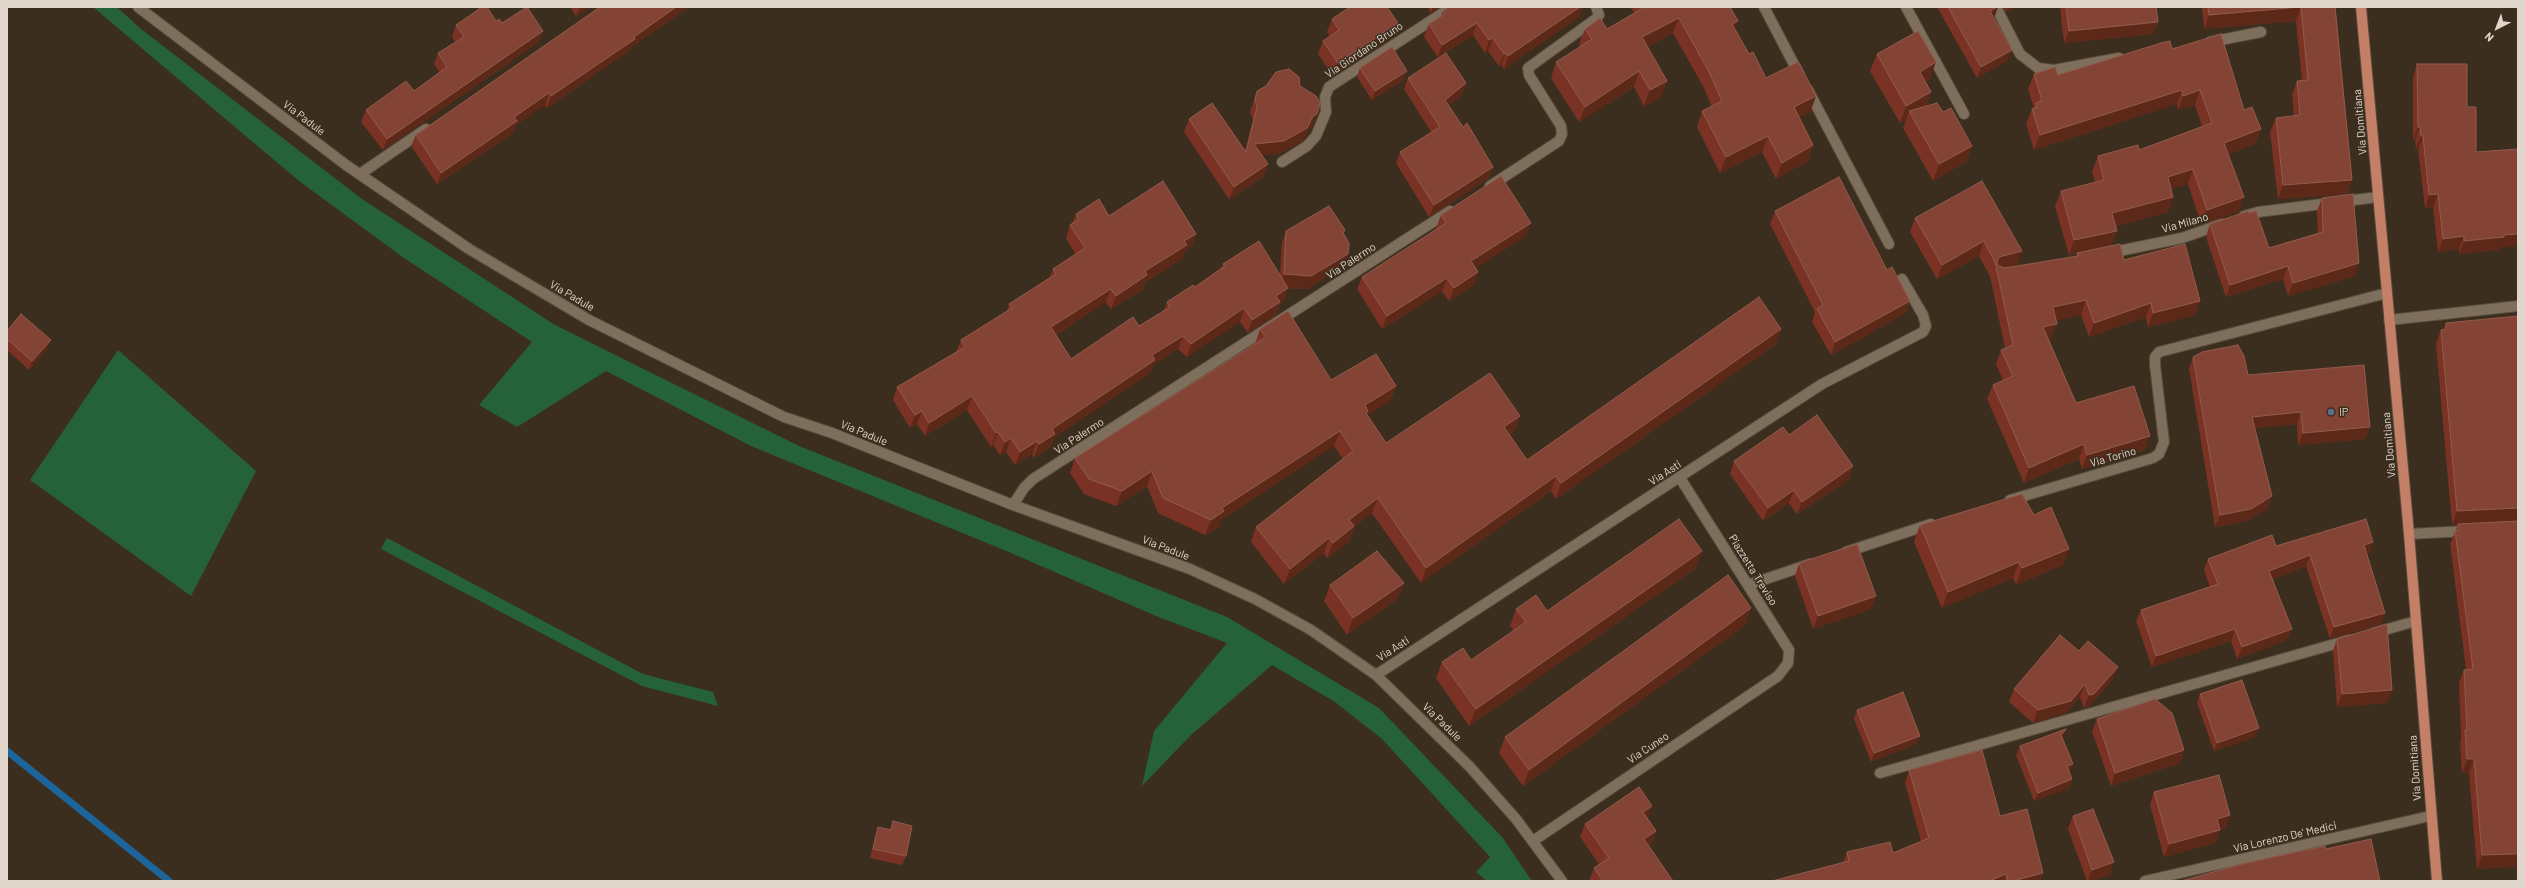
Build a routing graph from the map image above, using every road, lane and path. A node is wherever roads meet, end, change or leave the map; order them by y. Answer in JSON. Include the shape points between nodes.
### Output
{"nodes":[{"id":1,"x":138,"y":7,"type":"edge"},
{"id":2,"x":1452,"y":7,"type":"edge"},
{"id":3,"x":1596,"y":7,"type":"edge"},
{"id":4,"x":1764,"y":7,"type":"edge"},
{"id":5,"x":1906,"y":7,"type":"edge"},
{"id":6,"x":1996,"y":7,"type":"edge"},
{"id":7,"x":2362,"y":7,"type":"edge"},
{"id":8,"x":2261,"y":32,"type":"dead end"},
{"id":9,"x":2200,"y":44,"type":"edge"},
{"id":10,"x":2131,"y":56,"type":"edge"},
{"id":11,"x":1964,"y":114,"type":"dead end"},
{"id":12,"x":432,"y":125,"type":"edge"},
{"id":13,"x":1282,"y":162,"type":"dead end"},
{"id":14,"x":360,"y":174,"type":"junction"},
{"id":15,"x":1479,"y":193,"type":"edge"},
{"id":16,"x":2378,"y":198,"type":"junction"},
{"id":17,"x":1459,"y":206,"type":"edge"},
{"id":18,"x":1889,"y":244,"type":"dead end"},
{"id":19,"x":2098,"y":255,"type":"edge"},
{"id":20,"x":1902,"y":279,"type":"dead end"},
{"id":21,"x":2387,"y":293,"type":"junction"},
{"id":22,"x":2518,"y":306,"type":"edge"},
{"id":23,"x":2389,"y":320,"type":"junction"},
{"id":24,"x":1680,"y":478,"type":"junction"},
{"id":25,"x":2003,"y":502,"type":"edge"},
{"id":26,"x":1013,"y":506,"type":"junction"},
{"id":27,"x":1944,"y":520,"type":"edge"},
{"id":28,"x":2479,"y":530,"type":"edge"},
{"id":29,"x":2409,"y":534,"type":"junction"},
{"id":30,"x":1838,"y":555,"type":"edge"},
{"id":31,"x":1823,"y":560,"type":"edge"},
{"id":32,"x":1748,"y":585,"type":"junction"},
{"id":33,"x":2416,"y":620,"type":"junction"},
{"id":34,"x":1376,"y":675,"type":"junction"},
{"id":35,"x":1778,"y":676,"type":"joint"},
{"id":36,"x":1880,"y":773,"type":"dead end"},
{"id":37,"x":2430,"y":816,"type":"junction"},
{"id":38,"x":1533,"y":841,"type":"junction"},
{"id":39,"x":1562,"y":881,"type":"edge"},
{"id":40,"x":2145,"y":881,"type":"edge"},
{"id":41,"x":2437,"y":881,"type":"edge"}],
"edges":[{"from":1,"to":14,"type":"street","name":"Via Padule"},
{"from":2,"to":13,"type":"street","name":"Via Giordano Bruno","via":[[1329,87],[1326,112],[1316,136],[1307,146]]},
{"from":3,"to":15,"type":"street","via":[[1599,16],[1597,18],[1528,68],[1529,75],[1561,126],[1562,134],[1559,141]]},
{"from":4,"to":18,"type":"street"},
{"from":5,"to":11,"type":"street"},
{"from":6,"to":10,"type":"street","via":[[2020,54],[2038,68],[2054,70]]},
{"from":7,"to":16,"type":"main road","name":"Via Domitiana"},
{"from":8,"to":9,"type":"street"},
{"from":12,"to":14,"type":"street"},
{"from":14,"to":26,"type":"street","name":"Via Padule","via":[[469,249],[589,320],[784,417],[832,433]]},
{"from":16,"to":19,"type":"street","name":"Via Milano","via":[[2258,212],[2182,238]]},
{"from":16,"to":21,"type":"main road","name":"Via Domitiana"},
{"from":17,"to":26,"type":"street","name":"Via Palermo","via":[[1033,479]]},
{"from":20,"to":24,"type":"street","name":"Via Asti","via":[[1923,315],[1926,326],[1923,332],[1822,384]]},
{"from":21,"to":23,"type":"main road","name":"Via Domitiana"},
{"from":21,"to":25,"type":"street","name":"Via Torino","via":[[2160,352],[2155,357],[2164,442],[2159,454],[2153,458]]},
{"from":22,"to":23,"type":"street"},
{"from":23,"to":29,"type":"main road","name":"Via Domitiana"},
{"from":24,"to":32,"type":"street","name":"Piazzetta Treviso"},
{"from":24,"to":34,"type":"street","name":"Via Asti"},
{"from":26,"to":34,"type":"street","name":"Via Padule","via":[[1190,569],[1255,599],[1311,630]]},
{"from":27,"to":30,"type":"street"},
{"from":28,"to":29,"type":"street"},
{"from":29,"to":33,"type":"main road","name":"Via Domitiana"},
{"from":31,"to":32,"type":"street"},
{"from":32,"to":35,"type":"street","name":"Piazzetta Treviso","via":[[1789,650],[1788,663]]},
{"from":33,"to":36,"type":"street"},
{"from":33,"to":37,"type":"main road","name":"Via Domitiana"},
{"from":34,"to":38,"type":"street","name":"Via Padule","via":[[1470,767]]},
{"from":35,"to":38,"type":"street","name":"Via Cuneo"},
{"from":37,"to":40,"type":"street","name":"Via Lorenzo De' Medici"},
{"from":37,"to":41,"type":"main road","name":"Via Domitiana"},
{"from":38,"to":39,"type":"street","name":"Via Padule"}]}
